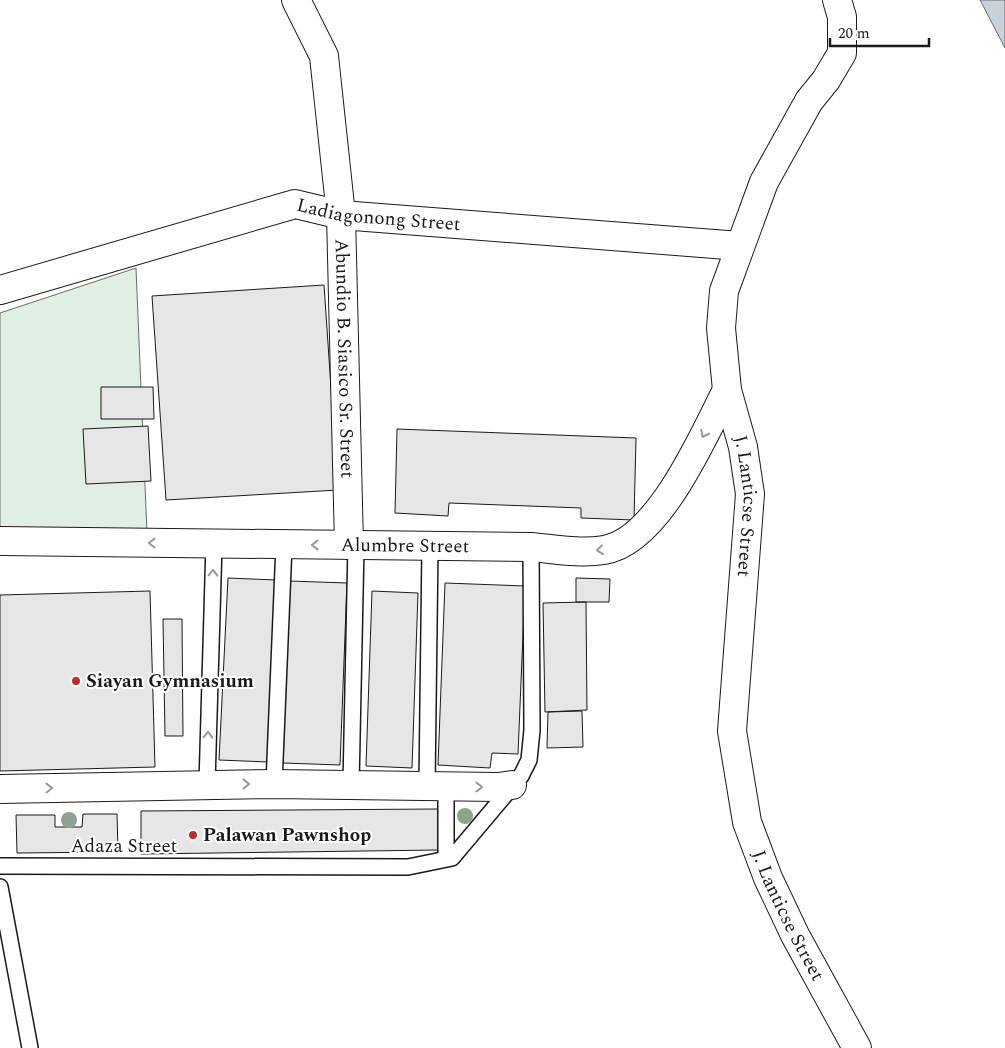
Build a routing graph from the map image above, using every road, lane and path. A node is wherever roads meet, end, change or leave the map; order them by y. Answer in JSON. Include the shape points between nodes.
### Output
{"nodes":[{"id":1,"x":296,"y":0,"type":"edge"},
{"id":2,"x":837,"y":0,"type":"edge"},
{"id":3,"x":341,"y":215,"type":"junction"},
{"id":4,"x":740,"y":246,"type":"junction"},
{"id":5,"x":0,"y":290,"type":"edge"},
{"id":6,"x":727,"y":390,"type":"junction"},
{"id":7,"x":0,"y":540,"type":"edge"},
{"id":8,"x":214,"y":544,"type":"junction"},
{"id":9,"x":284,"y":545,"type":"junction"},
{"id":10,"x":352,"y":545,"type":"junction"},
{"id":11,"x":430,"y":546,"type":"junction"},
{"id":12,"x":531,"y":547,"type":"junction"},
{"id":13,"x":207,"y":784,"type":"junction"},
{"id":14,"x":274,"y":784,"type":"junction"},
{"id":15,"x":351,"y":785,"type":"junction"},
{"id":16,"x":512,"y":785,"type":"junction"},
{"id":17,"x":436,"y":786,"type":"junction"},
{"id":18,"x":0,"y":790,"type":"edge"},
{"id":19,"x":446,"y":859,"type":"junction"},
{"id":20,"x":0,"y":866,"type":"edge"},
{"id":21,"x":0,"y":887,"type":"edge"},
{"id":22,"x":30,"y":1048,"type":"edge"},
{"id":23,"x":857,"y":1048,"type":"edge"}],
"edges":[{"from":1,"to":3,"type":"street","name":"Abundio B. Siasico Sr. Street","via":[[324,56]]},
{"from":2,"to":4,"type":"street","name":"J. Lanticse Street","via":[[842,18],[842,53],[779,153],[764,182]]},
{"from":3,"to":4,"type":"street","name":"Ladiagonong Street"},
{"from":3,"to":5,"type":"street","name":"Ladiagonong Street","via":[[295,204]]},
{"from":3,"to":10,"type":"street","name":"Abundio B. Siasico Sr. Street"},
{"from":4,"to":6,"type":"street","name":"J. Lanticse Street","via":[[723,300],[721,328]]},
{"from":6,"to":12,"type":"street","name":"Alumbre Street","one_way":true,"via":[[685,471],[655,516],[627,541],[605,550]]},
{"from":6,"to":23,"type":"street","name":"J. Lanticse Street","via":[[743,447],[750,494],[732,731],[746,822],[795,935]]},
{"from":8,"to":7,"type":"street","name":"Alumbre Street","one_way":true},
{"from":8,"to":9,"type":"street","name":"Alumbre Street"},
{"from":13,"to":8,"type":"lane","one_way":true},
{"from":10,"to":9,"type":"street","name":"Alumbre Street","one_way":true},
{"from":9,"to":14,"type":"lane"},
{"from":10,"to":11,"type":"street","name":"Alumbre Street"},
{"from":10,"to":15,"type":"lane"},
{"from":11,"to":12,"type":"street","name":"Alumbre Street"},
{"from":11,"to":17,"type":"lane"},
{"from":12,"to":16,"type":"lane","name":"Adaza Street","via":[[532,730],[529,760]]},
{"from":13,"to":14,"type":"street","one_way":true},
{"from":18,"to":13,"type":"street","one_way":true},
{"from":14,"to":15,"type":"street"},
{"from":15,"to":17,"type":"street"},
{"from":17,"to":16,"type":"street","one_way":true},
{"from":16,"to":19,"type":"lane","name":"Adaza Street","via":[[473,836],[452,858]]},
{"from":17,"to":19,"type":"lane"},
{"from":19,"to":20,"type":"lane","name":"Adaza Street","via":[[408,867]]},
{"from":21,"to":22,"type":"lane"}]}
